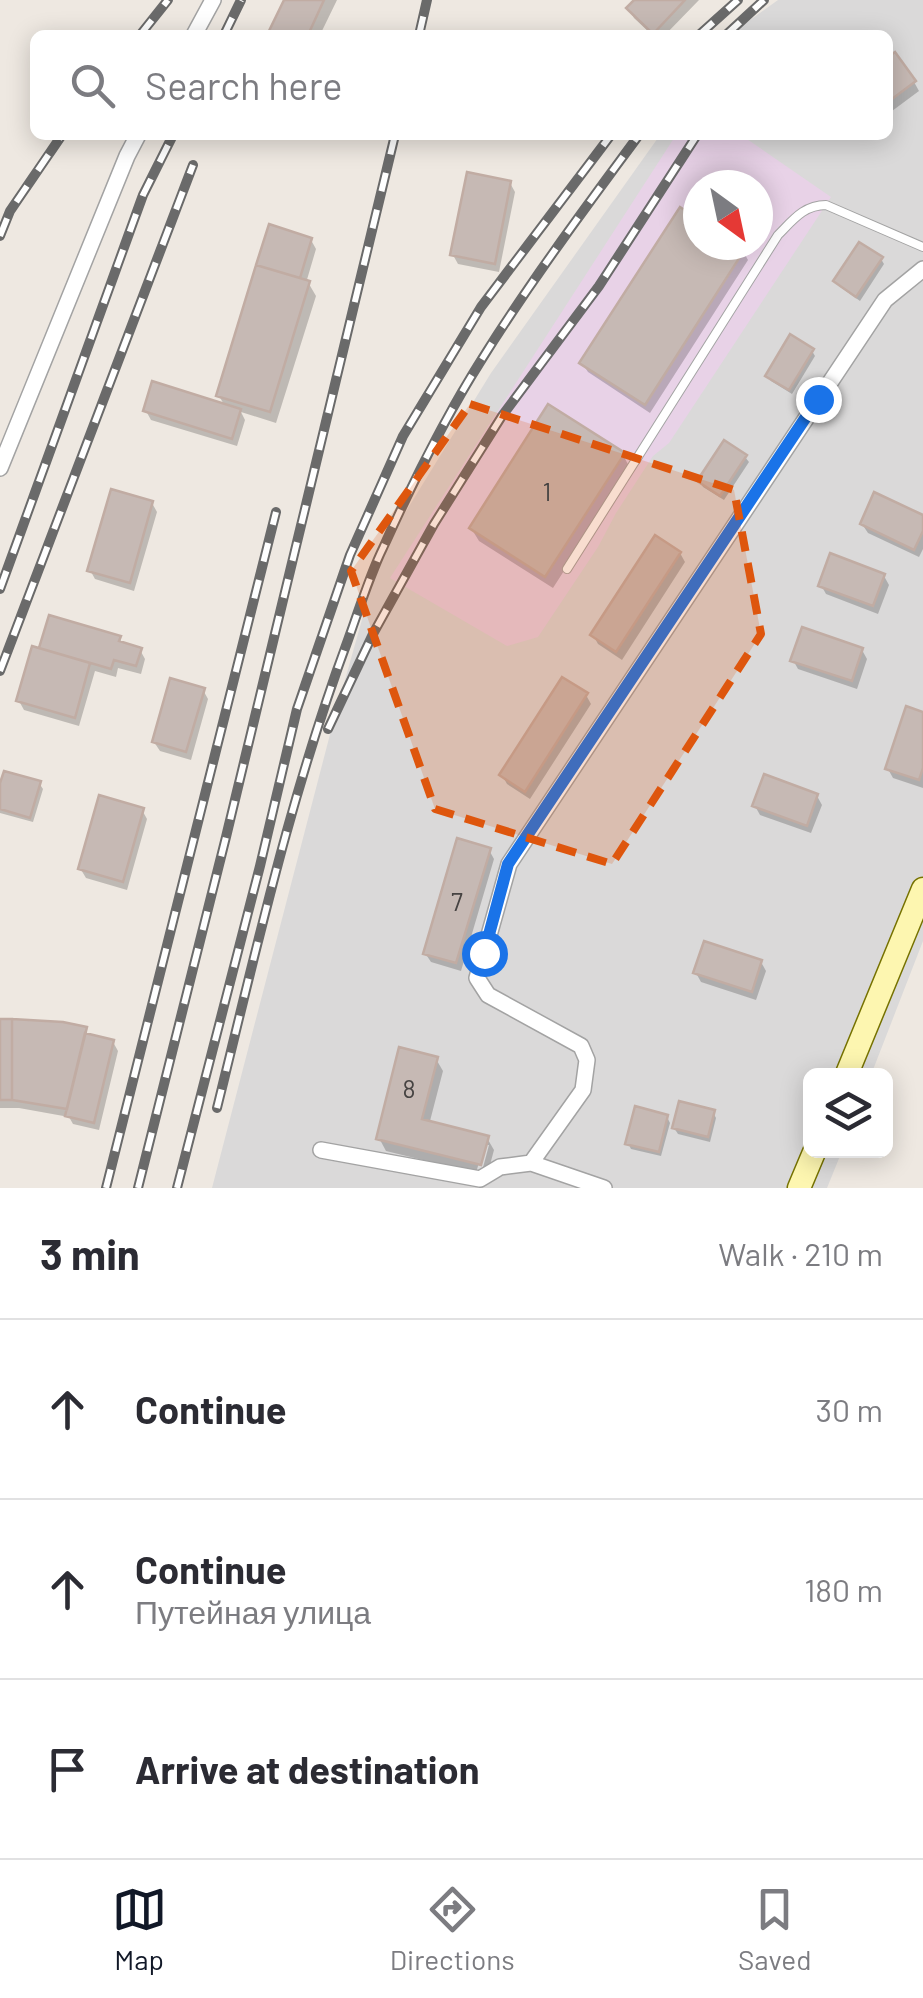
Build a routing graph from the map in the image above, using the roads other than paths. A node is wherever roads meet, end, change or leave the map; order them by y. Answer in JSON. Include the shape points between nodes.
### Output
{"nodes":[{"id":1,"x":213,"y":0,"type":"edge"},
{"id":2,"x":197,"y":30,"type":"edge"},
{"id":3,"x":135,"y":140,"type":"edge"},
{"id":4,"x":923,"y":248,"type":"edge"},
{"id":5,"x":923,"y":269,"type":"edge"},
{"id":6,"x":0,"y":468,"type":"edge"},
{"id":7,"x":567,"y":569,"type":"dead end"},
{"id":8,"x":923,"y":889,"type":"edge"},
{"id":9,"x":849,"y":1068,"type":"edge"},
{"id":10,"x":321,"y":1150,"type":"dead end"},
{"id":11,"x":811,"y":1158,"type":"edge"},
{"id":12,"x":531,"y":1163,"type":"junction"},
{"id":13,"x":604,"y":1188,"type":"edge"},
{"id":14,"x":799,"y":1188,"type":"edge"}],
"edges":[{"from":1,"to":2,"type":"street"},
{"from":3,"to":6,"type":"street"},
{"from":4,"to":7,"type":"lane","via":[[826,205],[803,210],[778,235]]},
{"from":5,"to":12,"type":"street","via":[[885,300],[508,864],[477,978],[488,995],[582,1046],[587,1060],[583,1090]]},
{"from":8,"to":9,"type":"street"},
{"from":10,"to":12,"type":"street","via":[[480,1180],[500,1167]]},
{"from":11,"to":14,"type":"street"},
{"from":12,"to":13,"type":"street"}]}
